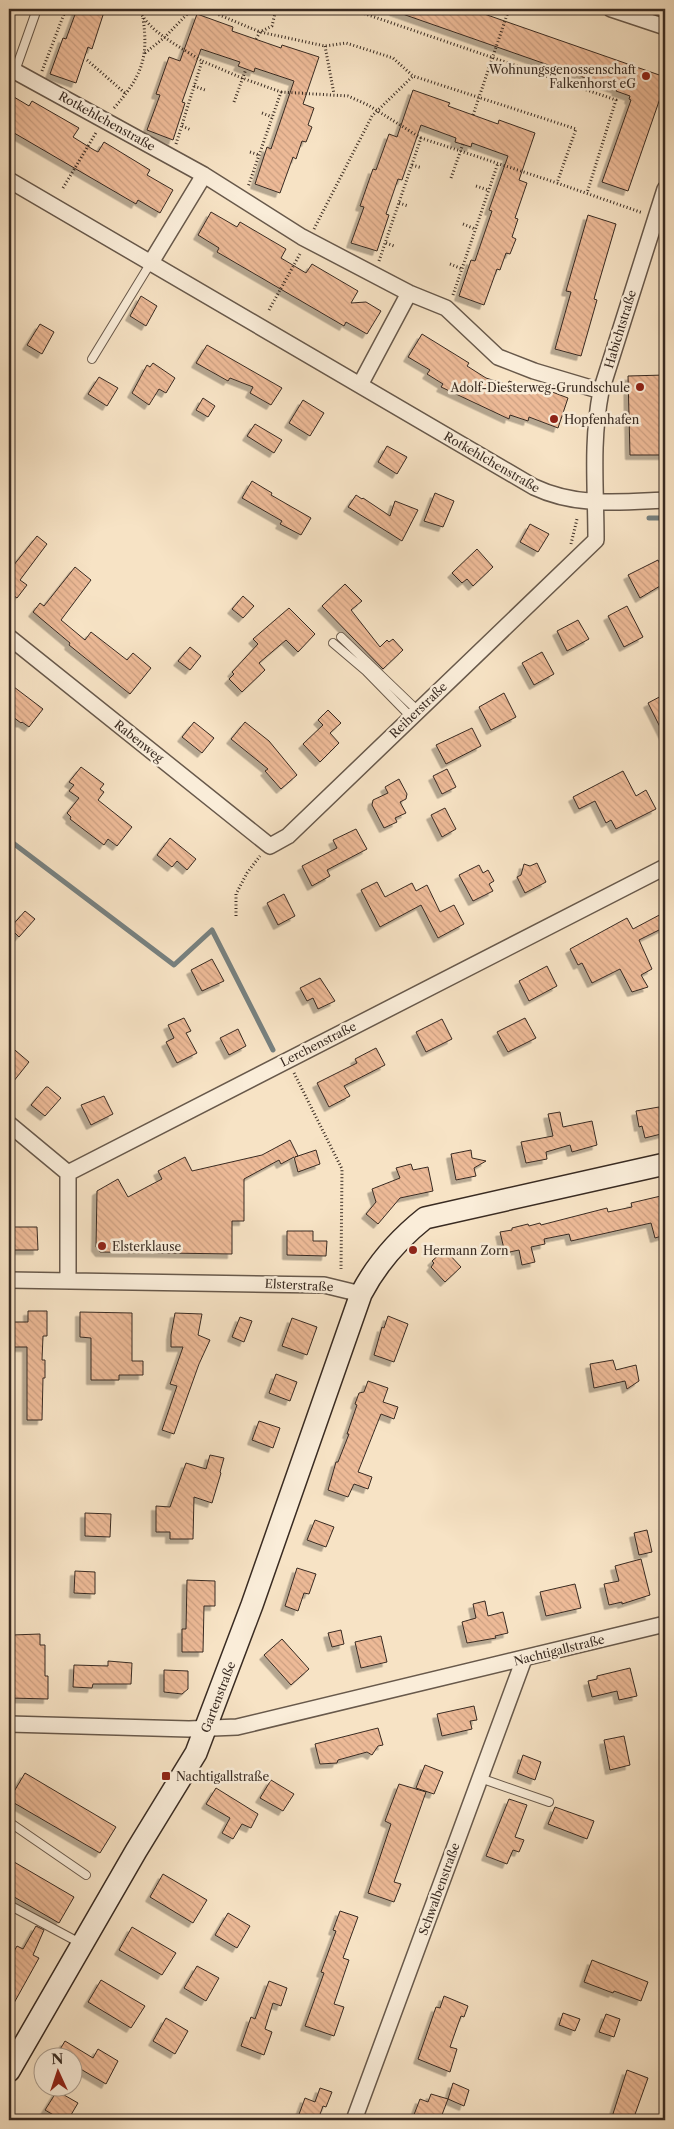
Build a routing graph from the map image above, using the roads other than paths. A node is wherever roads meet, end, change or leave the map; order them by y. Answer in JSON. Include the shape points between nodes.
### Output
{"nodes":[{"id":1,"x":36,"y":9,"type":"edge"},
{"id":2,"x":612,"y":9,"type":"edge"},
{"id":3,"x":665,"y":27,"type":"edge"},
{"id":4,"x":12,"y":70,"type":"edge"},
{"id":5,"x":204,"y":175,"type":"junction"},
{"id":6,"x":9,"y":180,"type":"edge"},
{"id":7,"x":665,"y":188,"type":"edge"},
{"id":8,"x":150,"y":264,"type":"junction"},
{"id":9,"x":409,"y":293,"type":"junction"},
{"id":10,"x":92,"y":359,"type":"dead end"},
{"id":11,"x":360,"y":385,"type":"junction"},
{"id":12,"x":601,"y":391,"type":"junction"},
{"id":13,"x":665,"y":500,"type":"edge"},
{"id":14,"x":595,"y":503,"type":"junction"},
{"id":15,"x":341,"y":636,"type":"dead end"},
{"id":16,"x":9,"y":637,"type":"edge"},
{"id":17,"x":333,"y":643,"type":"dead end"},
{"id":18,"x":415,"y":714,"type":"junction"},
{"id":19,"x":270,"y":846,"type":"joint"},
{"id":20,"x":665,"y":868,"type":"edge"},
{"id":21,"x":9,"y":1124,"type":"edge"},
{"id":22,"x":665,"y":1164,"type":"edge"},
{"id":23,"x":68,"y":1173,"type":"junction"},
{"id":24,"x":9,"y":1280,"type":"edge"},
{"id":25,"x":68,"y":1281,"type":"junction"},
{"id":26,"x":362,"y":1294,"type":"junction"},
{"id":27,"x":665,"y":1624,"type":"edge"},
{"id":28,"x":524,"y":1658,"type":"junction"},
{"id":29,"x":9,"y":1724,"type":"edge"},
{"id":30,"x":206,"y":1729,"type":"junction"},
{"id":31,"x":480,"y":1778,"type":"junction"},
{"id":32,"x":549,"y":1802,"type":"dead end"},
{"id":33,"x":9,"y":1822,"type":"edge"},
{"id":34,"x":86,"y":1875,"type":"dead end"},
{"id":35,"x":9,"y":1905,"type":"edge"},
{"id":36,"x":82,"y":1944,"type":"junction"},
{"id":37,"x":9,"y":2071,"type":"edge"},
{"id":38,"x":354,"y":2120,"type":"edge"}],
"edges":[{"from":1,"to":4,"type":"lane"},
{"from":2,"to":3,"type":"street"},
{"from":4,"to":5,"type":"street","name":"Rotkehlchenstraße"},
{"from":5,"to":8,"type":"street"},
{"from":5,"to":9,"type":"street","name":"Rotkehlchenstraße","via":[[308,240]]},
{"from":6,"to":8,"type":"street","name":"Rotkehlchenstraße"},
{"from":7,"to":12,"type":"street","name":"Habichtstraße"},
{"from":8,"to":10,"type":"lane"},
{"from":8,"to":11,"type":"street","name":"Rotkehlchenstraße"},
{"from":9,"to":11,"type":"street"},
{"from":9,"to":12,"type":"street","name":"Rotkehlchenstraße","via":[[448,310],[498,358]]},
{"from":11,"to":14,"type":"street","name":"Rotkehlchenstraße","via":[[534,487],[557,497]]},
{"from":12,"to":14,"type":"street","name":"Habichtstraße","via":[[593,459]]},
{"from":13,"to":14,"type":"street","name":"Rotkehlchenstraße"},
{"from":14,"to":18,"type":"street","name":"Reiherstraße","via":[[596,540]]},
{"from":15,"to":18,"type":"lane"},
{"from":16,"to":19,"type":"street","name":"Rabenweg"},
{"from":17,"to":18,"type":"lane"},
{"from":18,"to":19,"type":"street","name":"Reiherstraße","via":[[288,836]]},
{"from":20,"to":23,"type":"street","name":"Lerchenstraße"},
{"from":21,"to":23,"type":"street"},
{"from":22,"to":26,"type":"street","via":[[425,1218],[411,1229],[370,1277]]},
{"from":23,"to":25,"type":"street"},
{"from":24,"to":25,"type":"street","name":"Elsterstraße"},
{"from":25,"to":26,"type":"street","name":"Elsterstraße","via":[[324,1285]]},
{"from":26,"to":30,"type":"street","name":"Gartenstraße"},
{"from":27,"to":28,"type":"street","name":"Nachtigallstraße"},
{"from":28,"to":30,"type":"street","name":"Nachtigallstraße","via":[[237,1727]]},
{"from":28,"to":31,"type":"street","name":"Schwalbenstraße"},
{"from":29,"to":30,"type":"street","name":"Nachtigallstraße"},
{"from":30,"to":36,"type":"street","name":"Gartenstraße","via":[[196,1754]]},
{"from":31,"to":32,"type":"lane"},
{"from":31,"to":38,"type":"street","name":"Schwalbenstraße"},
{"from":33,"to":34,"type":"lane"},
{"from":35,"to":36,"type":"lane"},
{"from":36,"to":37,"type":"street","name":"Gartenstraße"}]}
